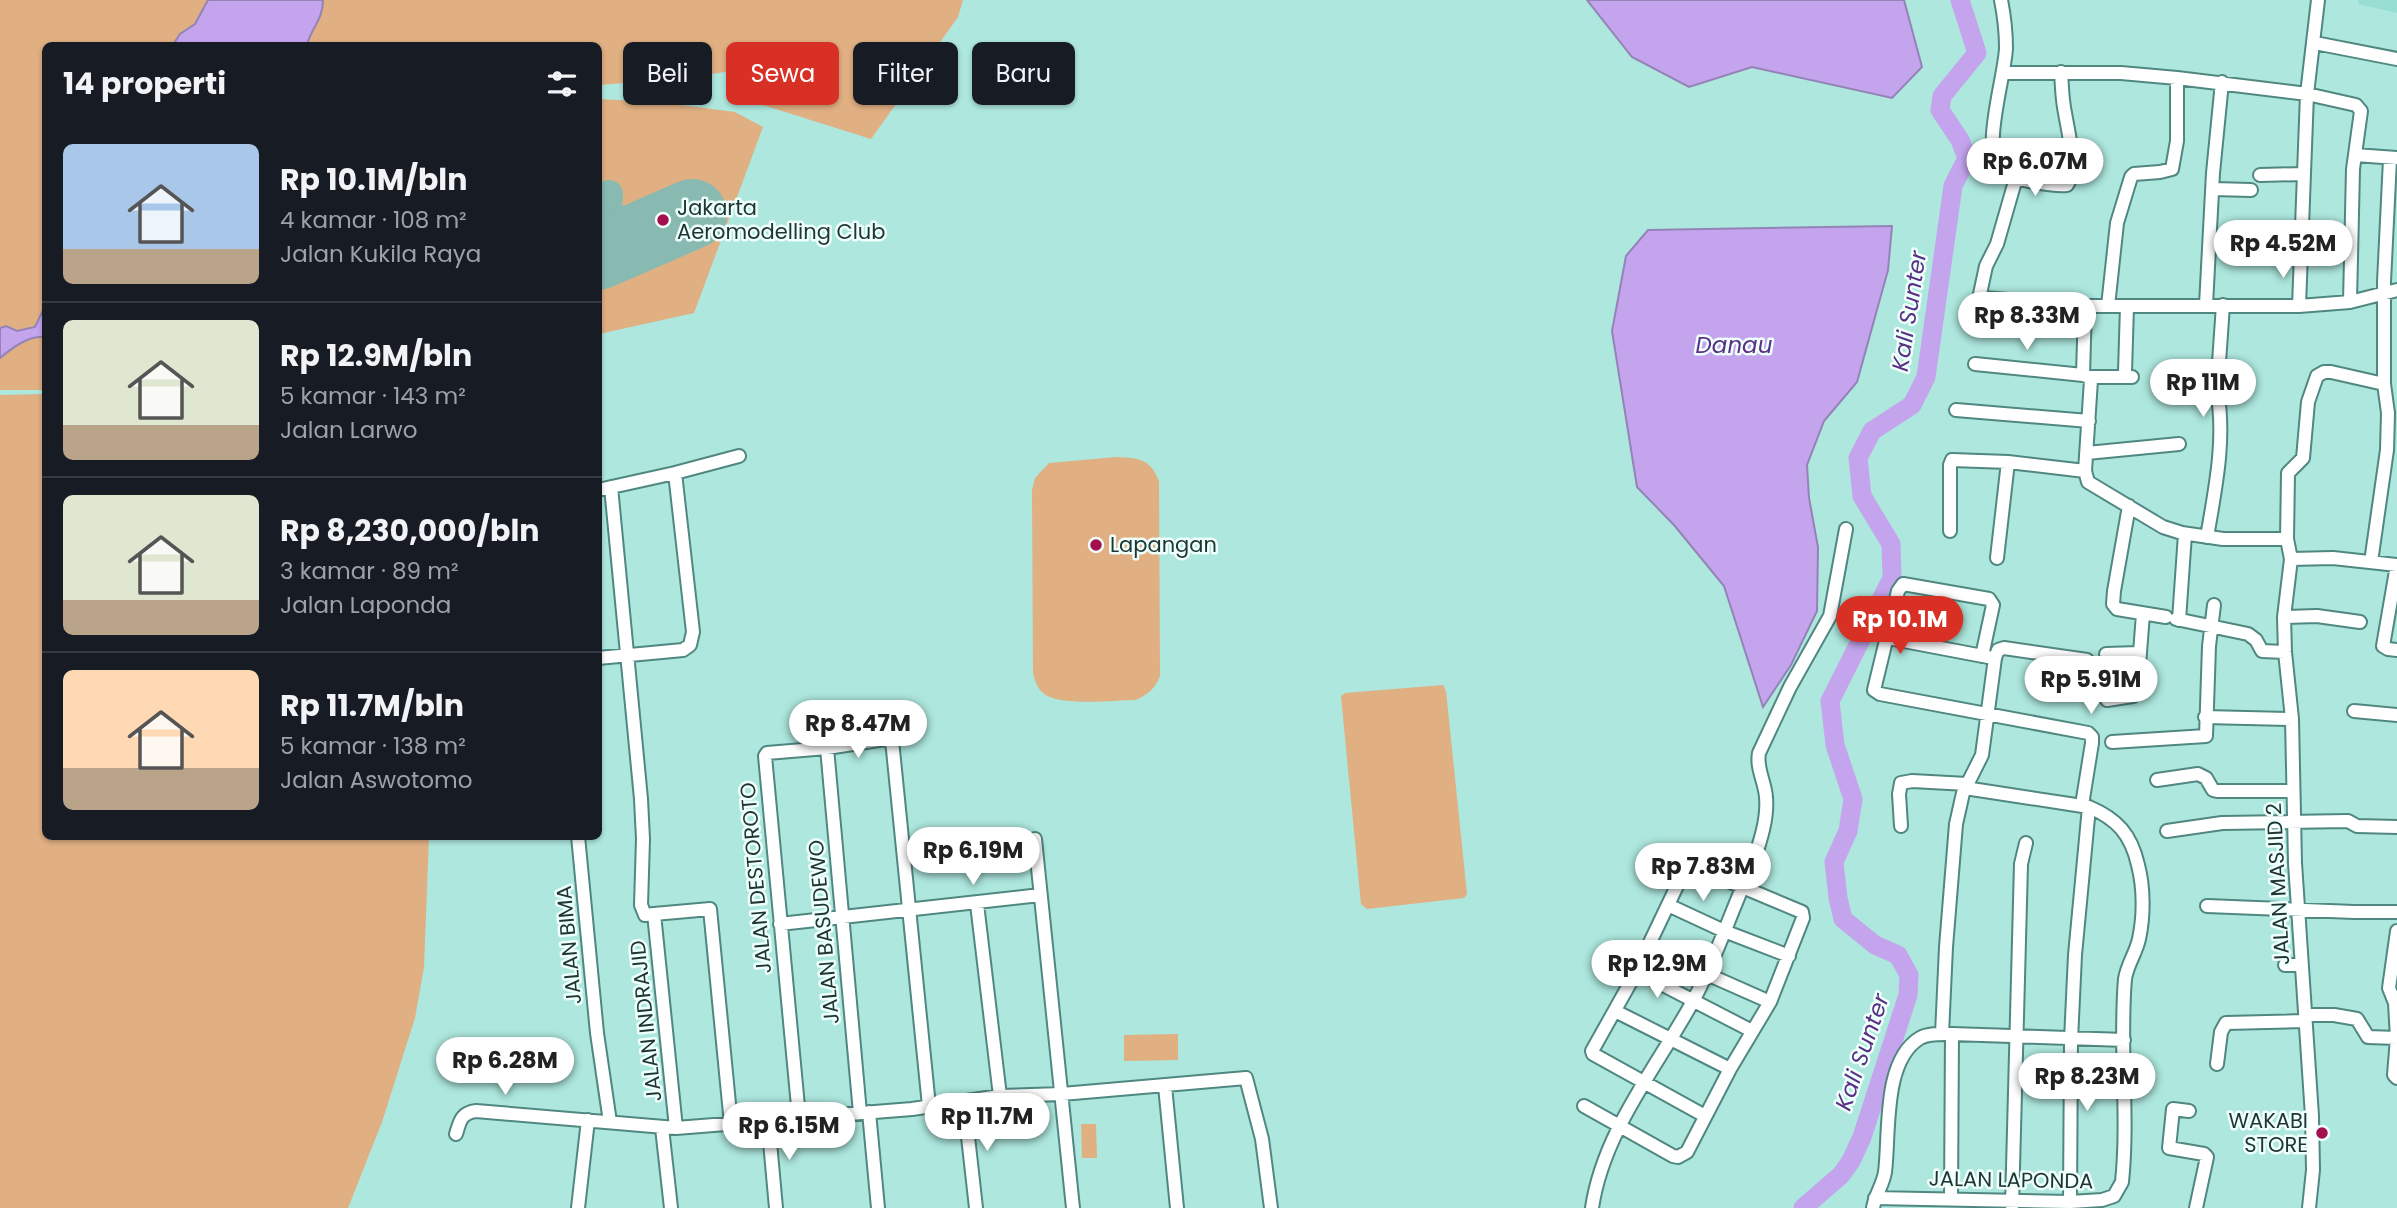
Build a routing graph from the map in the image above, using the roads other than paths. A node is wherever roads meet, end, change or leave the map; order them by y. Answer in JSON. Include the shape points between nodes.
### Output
{"nodes":[{"id":1,"x":2001,"y":0,"type":"edge"},
{"id":2,"x":2318,"y":0,"type":"edge"},
{"id":3,"x":2315,"y":43,"type":"junction"},
{"id":4,"x":2397,"y":59,"type":"edge"},
{"id":5,"x":2061,"y":72,"type":"junction"},
{"id":6,"x":2003,"y":74,"type":"junction"},
{"id":7,"x":2178,"y":78,"type":"junction"},
{"id":8,"x":2222,"y":82,"type":"junction"},
{"id":9,"x":2307,"y":94,"type":"junction"},
{"id":10,"x":2355,"y":155,"type":"junction"},
{"id":11,"x":2393,"y":158,"type":"edge"},
{"id":12,"x":2303,"y":174,"type":"junction"},
{"id":13,"x":2260,"y":175,"type":"dead end"},
{"id":14,"x":2016,"y":178,"type":"junction"},
{"id":15,"x":2213,"y":189,"type":"junction"},
{"id":16,"x":2251,"y":190,"type":"dead end"},
{"id":17,"x":2391,"y":291,"type":"edge"},
{"id":18,"x":2350,"y":302,"type":"junction"},
{"id":19,"x":2223,"y":305,"type":"junction"},
{"id":20,"x":2085,"y":306,"type":"junction"},
{"id":21,"x":2108,"y":306,"type":"junction"},
{"id":22,"x":2127,"y":306,"type":"junction"},
{"id":23,"x":2206,"y":306,"type":"junction"},
{"id":24,"x":2299,"y":306,"type":"junction"},
{"id":25,"x":1975,"y":364,"type":"dead end"},
{"id":26,"x":2086,"y":376,"type":"junction"},
{"id":27,"x":2384,"y":384,"type":"junction"},
{"id":28,"x":1956,"y":410,"type":"dead end"},
{"id":29,"x":2392,"y":414,"type":"edge"},
{"id":30,"x":2090,"y":421,"type":"junction"},
{"id":31,"x":2179,"y":444,"type":"dead end"},
{"id":32,"x":2087,"y":453,"type":"junction"},
{"id":33,"x":739,"y":456,"type":"dead end"},
{"id":34,"x":2008,"y":462,"type":"junction"},
{"id":35,"x":2085,"y":471,"type":"junction"},
{"id":36,"x":675,"y":473,"type":"junction"},
{"id":37,"x":605,"y":488,"type":"edge"},
{"id":38,"x":2129,"y":506,"type":"junction"},
{"id":39,"x":1846,"y":528,"type":"dead end"},
{"id":40,"x":1950,"y":531,"type":"dead end"},
{"id":41,"x":2185,"y":534,"type":"junction"},
{"id":42,"x":2207,"y":537,"type":"junction"},
{"id":43,"x":2287,"y":539,"type":"junction"},
{"id":44,"x":1997,"y":558,"type":"dead end"},
{"id":45,"x":2291,"y":559,"type":"junction"},
{"id":46,"x":2371,"y":562,"type":"junction"},
{"id":47,"x":2397,"y":565,"type":"edge"},
{"id":48,"x":2214,"y":605,"type":"dead end"},
{"id":49,"x":2143,"y":614,"type":"junction"},
{"id":50,"x":2284,"y":617,"type":"junction"},
{"id":51,"x":2174,"y":619,"type":"junction"},
{"id":52,"x":2360,"y":622,"type":"dead end"},
{"id":53,"x":2212,"y":626,"type":"junction"},
{"id":54,"x":1888,"y":638,"type":"junction"},
{"id":55,"x":2397,"y":650,"type":"edge"},
{"id":56,"x":2285,"y":652,"type":"junction"},
{"id":57,"x":2139,"y":653,"type":"junction"},
{"id":58,"x":2106,"y":654,"type":"dead end"},
{"id":59,"x":628,"y":655,"type":"junction"},
{"id":60,"x":1989,"y":657,"type":"junction"},
{"id":61,"x":602,"y":658,"type":"edge"},
{"id":62,"x":2087,"y":660,"type":"dead end"},
{"id":63,"x":2107,"y":700,"type":"dead end"},
{"id":64,"x":2354,"y":711,"type":"dead end"},
{"id":65,"x":1989,"y":712,"type":"junction"},
{"id":66,"x":2397,"y":715,"type":"edge"},
{"id":67,"x":2205,"y":717,"type":"junction"},
{"id":68,"x":2292,"y":719,"type":"junction"},
{"id":69,"x":2112,"y":742,"type":"dead end"},
{"id":70,"x":827,"y":748,"type":"junction"},
{"id":71,"x":2157,"y":780,"type":"dead end"},
{"id":72,"x":1966,"y":786,"type":"junction"},
{"id":73,"x":2292,"y":791,"type":"junction"},
{"id":74,"x":2085,"y":806,"type":"junction"},
{"id":75,"x":2295,"y":823,"type":"junction"},
{"id":76,"x":1901,"y":827,"type":"dead end"},
{"id":77,"x":2397,"y":827,"type":"edge"},
{"id":78,"x":2167,"y":831,"type":"dead end"},
{"id":79,"x":1035,"y":839,"type":"dead end"},
{"id":80,"x":579,"y":840,"type":"edge"},
{"id":81,"x":2026,"y":843,"type":"dead end"},
{"id":82,"x":1742,"y":886,"type":"junction"},
{"id":83,"x":1041,"y":895,"type":"junction"},
{"id":84,"x":977,"y":904,"type":"junction"},
{"id":85,"x":1668,"y":905,"type":"junction"},
{"id":86,"x":2207,"y":906,"type":"dead end"},
{"id":87,"x":2299,"y":910,"type":"junction"},
{"id":88,"x":909,"y":911,"type":"junction"},
{"id":89,"x":2397,"y":912,"type":"edge"},
{"id":90,"x":654,"y":914,"type":"junction"},
{"id":91,"x":842,"y":918,"type":"junction"},
{"id":92,"x":780,"y":924,"type":"junction"},
{"id":93,"x":1724,"y":931,"type":"junction"},
{"id":94,"x":2397,"y":931,"type":"edge"},
{"id":95,"x":1648,"y":948,"type":"junction"},
{"id":96,"x":1789,"y":956,"type":"junction"},
{"id":97,"x":2285,"y":965,"type":"dead end"},
{"id":98,"x":2302,"y":965,"type":"junction"},
{"id":99,"x":2394,"y":966,"type":"edge"},
{"id":100,"x":1636,"y":971,"type":"junction"},
{"id":101,"x":1706,"y":975,"type":"junction"},
{"id":102,"x":1694,"y":1000,"type":"junction"},
{"id":103,"x":1770,"y":1002,"type":"junction"},
{"id":104,"x":1615,"y":1011,"type":"junction"},
{"id":105,"x":2304,"y":1018,"type":"junction"},
{"id":106,"x":1752,"y":1031,"type":"junction"},
{"id":107,"x":1947,"y":1034,"type":"junction"},
{"id":108,"x":2017,"y":1036,"type":"junction"},
{"id":109,"x":1670,"y":1040,"type":"junction"},
{"id":110,"x":2071,"y":1040,"type":"junction"},
{"id":111,"x":2124,"y":1040,"type":"junction"},
{"id":112,"x":2397,"y":1045,"type":"edge"},
{"id":113,"x":2217,"y":1064,"type":"dead end"},
{"id":114,"x":1730,"y":1069,"type":"junction"},
{"id":115,"x":2397,"y":1078,"type":"edge"},
{"id":116,"x":1645,"y":1084,"type":"junction"},
{"id":117,"x":1165,"y":1086,"type":"junction"},
{"id":118,"x":1062,"y":1094,"type":"junction"},
{"id":119,"x":1000,"y":1096,"type":"junction"},
{"id":120,"x":964,"y":1101,"type":"junction"},
{"id":121,"x":929,"y":1106,"type":"junction"},
{"id":122,"x":1584,"y":1106,"type":"dead end"},
{"id":123,"x":2189,"y":1111,"type":"dead end"},
{"id":124,"x":864,"y":1112,"type":"junction"},
{"id":125,"x":1705,"y":1116,"type":"junction"},
{"id":126,"x":799,"y":1117,"type":"junction"},
{"id":127,"x":588,"y":1120,"type":"junction"},
{"id":128,"x":768,"y":1120,"type":"junction"},
{"id":129,"x":610,"y":1122,"type":"junction"},
{"id":130,"x":731,"y":1124,"type":"junction"},
{"id":131,"x":1621,"y":1126,"type":"junction"},
{"id":132,"x":669,"y":1128,"type":"junction"},
{"id":133,"x":456,"y":1134,"type":"dead end"},
{"id":134,"x":1951,"y":1198,"type":"junction"},
{"id":135,"x":2070,"y":1202,"type":"junction"},
{"id":136,"x":1874,"y":1203,"type":"edge"},
{"id":137,"x":2012,"y":1204,"type":"edge"},
{"id":138,"x":578,"y":1208,"type":"edge"},
{"id":139,"x":671,"y":1208,"type":"edge"},
{"id":140,"x":776,"y":1208,"type":"edge"},
{"id":141,"x":878,"y":1208,"type":"edge"},
{"id":142,"x":976,"y":1208,"type":"edge"},
{"id":143,"x":1073,"y":1208,"type":"edge"},
{"id":144,"x":1177,"y":1208,"type":"edge"},
{"id":145,"x":1270,"y":1208,"type":"edge"},
{"id":146,"x":1592,"y":1208,"type":"edge"},
{"id":147,"x":2196,"y":1208,"type":"edge"},
{"id":148,"x":2309,"y":1208,"type":"edge"}],
"edges":[{"from":1,"to":6,"type":"street","via":[[2006,47]]},
{"from":2,"to":3,"type":"street"},
{"from":3,"to":4,"type":"street"},
{"from":3,"to":9,"type":"street"},
{"from":5,"to":6,"type":"street"},
{"from":5,"to":7,"type":"street"},
{"from":5,"to":14,"type":"street","via":[[2072,178],[2060,186]]},
{"from":6,"to":14,"type":"street","via":[[1992,147],[2000,170]]},
{"from":7,"to":8,"type":"street"},
{"from":7,"to":21,"type":"street","via":[[2172,169],[2132,177],[2117,223]]},
{"from":8,"to":9,"type":"street"},
{"from":8,"to":15,"type":"street"},
{"from":9,"to":10,"type":"street","via":[[2359,107]]},
{"from":9,"to":12,"type":"street"},
{"from":10,"to":11,"type":"street"},
{"from":10,"to":18,"type":"street"},
{"from":11,"to":17,"type":"street"},
{"from":12,"to":13,"type":"street"},
{"from":12,"to":24,"type":"street"},
{"from":14,"to":20,"type":"street","via":[[1986,266],[1981,297]]},
{"from":15,"to":16,"type":"street"},
{"from":15,"to":23,"type":"street"},
{"from":17,"to":18,"type":"street"},
{"from":17,"to":27,"type":"street"},
{"from":18,"to":24,"type":"street"},
{"from":19,"to":23,"type":"street"},
{"from":19,"to":24,"type":"street"},
{"from":19,"to":42,"type":"street","via":[[2217,391],[2219,470]]},
{"from":20,"to":21,"type":"street"},
{"from":20,"to":26,"type":"street"},
{"from":21,"to":22,"type":"street"},
{"from":22,"to":23,"type":"street"},
{"from":22,"to":26,"type":"street","via":[[2128,374]]},
{"from":25,"to":26,"type":"street"},
{"from":26,"to":30,"type":"street","via":[[2091,380]]},
{"from":27,"to":29,"type":"street"},
{"from":27,"to":43,"type":"street","name":"JALAN MASJID 2","via":[[2332,372],[2317,376],[2308,402],[2303,458],[2288,473]]},
{"from":28,"to":30,"type":"street"},
{"from":29,"to":46,"type":"street"},
{"from":30,"to":32,"type":"street"},
{"from":31,"to":32,"type":"street"},
{"from":32,"to":35,"type":"street"},
{"from":33,"to":36,"type":"street"},
{"from":34,"to":35,"type":"street"},
{"from":34,"to":40,"type":"street","via":[[1952,460]]},
{"from":34,"to":44,"type":"street"},
{"from":35,"to":38,"type":"street","via":[[2091,485]]},
{"from":36,"to":37,"type":"street"},
{"from":36,"to":59,"type":"street","via":[[693,632],[690,645],[683,650]]},
{"from":37,"to":59,"type":"street"},
{"from":38,"to":41,"type":"street","via":[[2163,527]]},
{"from":38,"to":49,"type":"street","via":[[2113,600],[2117,609]]},
{"from":39,"to":82,"type":"street","via":[[1830,616],[1773,718],[1759,753],[1766,807],[1759,845]]},
{"from":41,"to":42,"type":"street"},
{"from":41,"to":51,"type":"street"},
{"from":42,"to":43,"type":"street"},
{"from":43,"to":45,"type":"street","name":"JALAN MASJID 2"},
{"from":45,"to":46,"type":"street"},
{"from":45,"to":50,"type":"street","name":"JALAN MASJID 2"},
{"from":46,"to":47,"type":"street"},
{"from":47,"to":55,"type":"street","via":[[2383,646]]},
{"from":48,"to":53,"type":"street"},
{"from":49,"to":51,"type":"street"},
{"from":49,"to":57,"type":"street"},
{"from":50,"to":52,"type":"street"},
{"from":50,"to":56,"type":"street","name":"JALAN MASJID 2"},
{"from":51,"to":53,"type":"street"},
{"from":53,"to":56,"type":"street","via":[[2248,634],[2262,651]]},
{"from":53,"to":67,"type":"street"},
{"from":54,"to":60,"type":"street"},
{"from":54,"to":60,"type":"street","via":[[1903,584],[1982,597],[1993,605]]},
{"from":54,"to":65,"type":"street","via":[[1876,692]]},
{"from":56,"to":68,"type":"street","name":"JALAN MASJID 2"},
{"from":57,"to":58,"type":"street"},
{"from":57,"to":63,"type":"street","via":[[2135,694]]},
{"from":59,"to":61,"type":"street"},
{"from":59,"to":90,"type":"street","name":"JALAN INDRAJID","via":[[641,799],[641,905],[645,915]]},
{"from":60,"to":62,"type":"street","via":[[2004,648]]},
{"from":60,"to":65,"type":"street"},
{"from":64,"to":66,"type":"street"},
{"from":65,"to":72,"type":"street","via":[[1979,765]]},
{"from":65,"to":74,"type":"street","via":[[2088,733],[2092,737]]},
{"from":67,"to":68,"type":"street"},
{"from":67,"to":69,"type":"street","via":[[2204,737]]},
{"from":68,"to":73,"type":"street","name":"JALAN MASJID 2"},
{"from":70,"to":88,"type":"street","name":"JALAN DESTOROTO","via":[[885,739],[892,743]]},
{"from":70,"to":91,"type":"street","name":"JALAN BASUDEWO"},
{"from":70,"to":92,"type":"street","name":"JALAN DESTOROTO","via":[[765,756]]},
{"from":71,"to":73,"type":"street","via":[[2198,774],[2217,791]]},
{"from":72,"to":74,"type":"street"},
{"from":72,"to":76,"type":"street","via":[[1912,780],[1901,783]]},
{"from":72,"to":107,"type":"street","via":[[1956,824],[1946,947]]},
{"from":73,"to":75,"type":"street","name":"JALAN MASJID 2"},
{"from":74,"to":110,"type":"street"},
{"from":74,"to":111,"type":"street","name":"JALAN LAPONDA","via":[[2116,822],[2139,867],[2142,921],[2125,977]]},
{"from":75,"to":77,"type":"street","via":[[2348,821],[2357,826]]},
{"from":75,"to":78,"type":"street","via":[[2212,824]]},
{"from":75,"to":87,"type":"street","name":"JALAN MASJID 2"},
{"from":79,"to":83,"type":"street"},
{"from":80,"to":129,"type":"street","name":"JALAN BIMA"},
{"from":81,"to":108,"type":"street","via":[[2021,864]]},
{"from":82,"to":85,"type":"street","via":[[1690,865]]},
{"from":82,"to":93,"type":"street"},
{"from":82,"to":96,"type":"street","via":[[1802,912]]},
{"from":83,"to":84,"type":"street"},
{"from":83,"to":118,"type":"street"},
{"from":84,"to":88,"type":"street"},
{"from":84,"to":119,"type":"street"},
{"from":85,"to":93,"type":"street"},
{"from":85,"to":95,"type":"street"},
{"from":86,"to":87,"type":"street"},
{"from":87,"to":89,"type":"street"},
{"from":87,"to":98,"type":"street","name":"JALAN MASJID 2"},
{"from":88,"to":91,"type":"street"},
{"from":88,"to":121,"type":"street"},
{"from":90,"to":130,"type":"street","via":[[710,909]]},
{"from":90,"to":132,"type":"street","name":"JALAN INDRAJID"},
{"from":91,"to":92,"type":"street"},
{"from":91,"to":124,"type":"street","name":"JALAN BASUDEWO"},
{"from":92,"to":126,"type":"street","name":"JALAN DESTOROTO"},
{"from":93,"to":96,"type":"street"},
{"from":93,"to":101,"type":"street"},
{"from":94,"to":99,"type":"street"},
{"from":95,"to":100,"type":"street"},
{"from":95,"to":101,"type":"street"},
{"from":96,"to":103,"type":"street"},
{"from":97,"to":98,"type":"street"},
{"from":98,"to":105,"type":"street","name":"JALAN MASJID 2"},
{"from":99,"to":112,"type":"street","via":[[2389,988],[2395,1003]]},
{"from":100,"to":102,"type":"street"},
{"from":100,"to":104,"type":"street"},
{"from":101,"to":102,"type":"street"},
{"from":101,"to":103,"type":"street"},
{"from":102,"to":106,"type":"street"},
{"from":102,"to":109,"type":"street"},
{"from":103,"to":106,"type":"street"},
{"from":104,"to":109,"type":"street"},
{"from":104,"to":116,"type":"street","via":[[1593,1054]]},
{"from":105,"to":112,"type":"street","via":[[2334,1015],[2357,1019],[2368,1037]]},
{"from":105,"to":113,"type":"street","via":[[2226,1023]]},
{"from":105,"to":148,"type":"street","name":"JALAN MASJID 2","via":[[2312,1116]]},
{"from":106,"to":114,"type":"street"},
{"from":107,"to":108,"type":"street"},
{"from":107,"to":134,"type":"street"},
{"from":107,"to":136,"type":"street","via":[[1918,1039],[1897,1070],[1889,1105],[1885,1172]]},
{"from":108,"to":110,"type":"street"},
{"from":108,"to":137,"type":"street"},
{"from":109,"to":114,"type":"street"},
{"from":109,"to":116,"type":"street"},
{"from":110,"to":111,"type":"street"},
{"from":110,"to":135,"type":"street"},
{"from":111,"to":135,"type":"street","name":"JALAN LAPONDA","via":[[2122,1182],[2108,1199]]},
{"from":112,"to":115,"type":"street"},
{"from":114,"to":125,"type":"street"},
{"from":116,"to":125,"type":"street"},
{"from":116,"to":131,"type":"street"},
{"from":117,"to":118,"type":"street"},
{"from":117,"to":144,"type":"street"},
{"from":117,"to":145,"type":"street","via":[[1246,1078],[1262,1139]]},
{"from":118,"to":119,"type":"street"},
{"from":118,"to":143,"type":"street"},
{"from":119,"to":120,"type":"street"},
{"from":120,"to":121,"type":"street"},
{"from":120,"to":142,"type":"street"},
{"from":121,"to":124,"type":"street"},
{"from":122,"to":131,"type":"street"},
{"from":123,"to":147,"type":"street","via":[[2173,1109],[2169,1149],[2207,1157]]},
{"from":124,"to":126,"type":"street"},
{"from":124,"to":141,"type":"street","name":"JALAN BASUDEWO"},
{"from":125,"to":131,"type":"street","via":[[1687,1152],[1678,1157]]},
{"from":126,"to":128,"type":"street"},
{"from":127,"to":129,"type":"street"},
{"from":127,"to":133,"type":"street","via":[[470,1112],[461,1117]]},
{"from":127,"to":138,"type":"street"},
{"from":128,"to":130,"type":"street"},
{"from":128,"to":140,"type":"street"},
{"from":129,"to":132,"type":"street"},
{"from":130,"to":132,"type":"street"},
{"from":131,"to":146,"type":"street","via":[[1602,1168]]},
{"from":132,"to":139,"type":"street","name":"JALAN INDRAJID"},
{"from":134,"to":136,"type":"street","name":"JALAN LAPONDA"},
{"from":134,"to":137,"type":"street","name":"JALAN LAPONDA"},
{"from":135,"to":137,"type":"street","name":"JALAN LAPONDA"}]}
